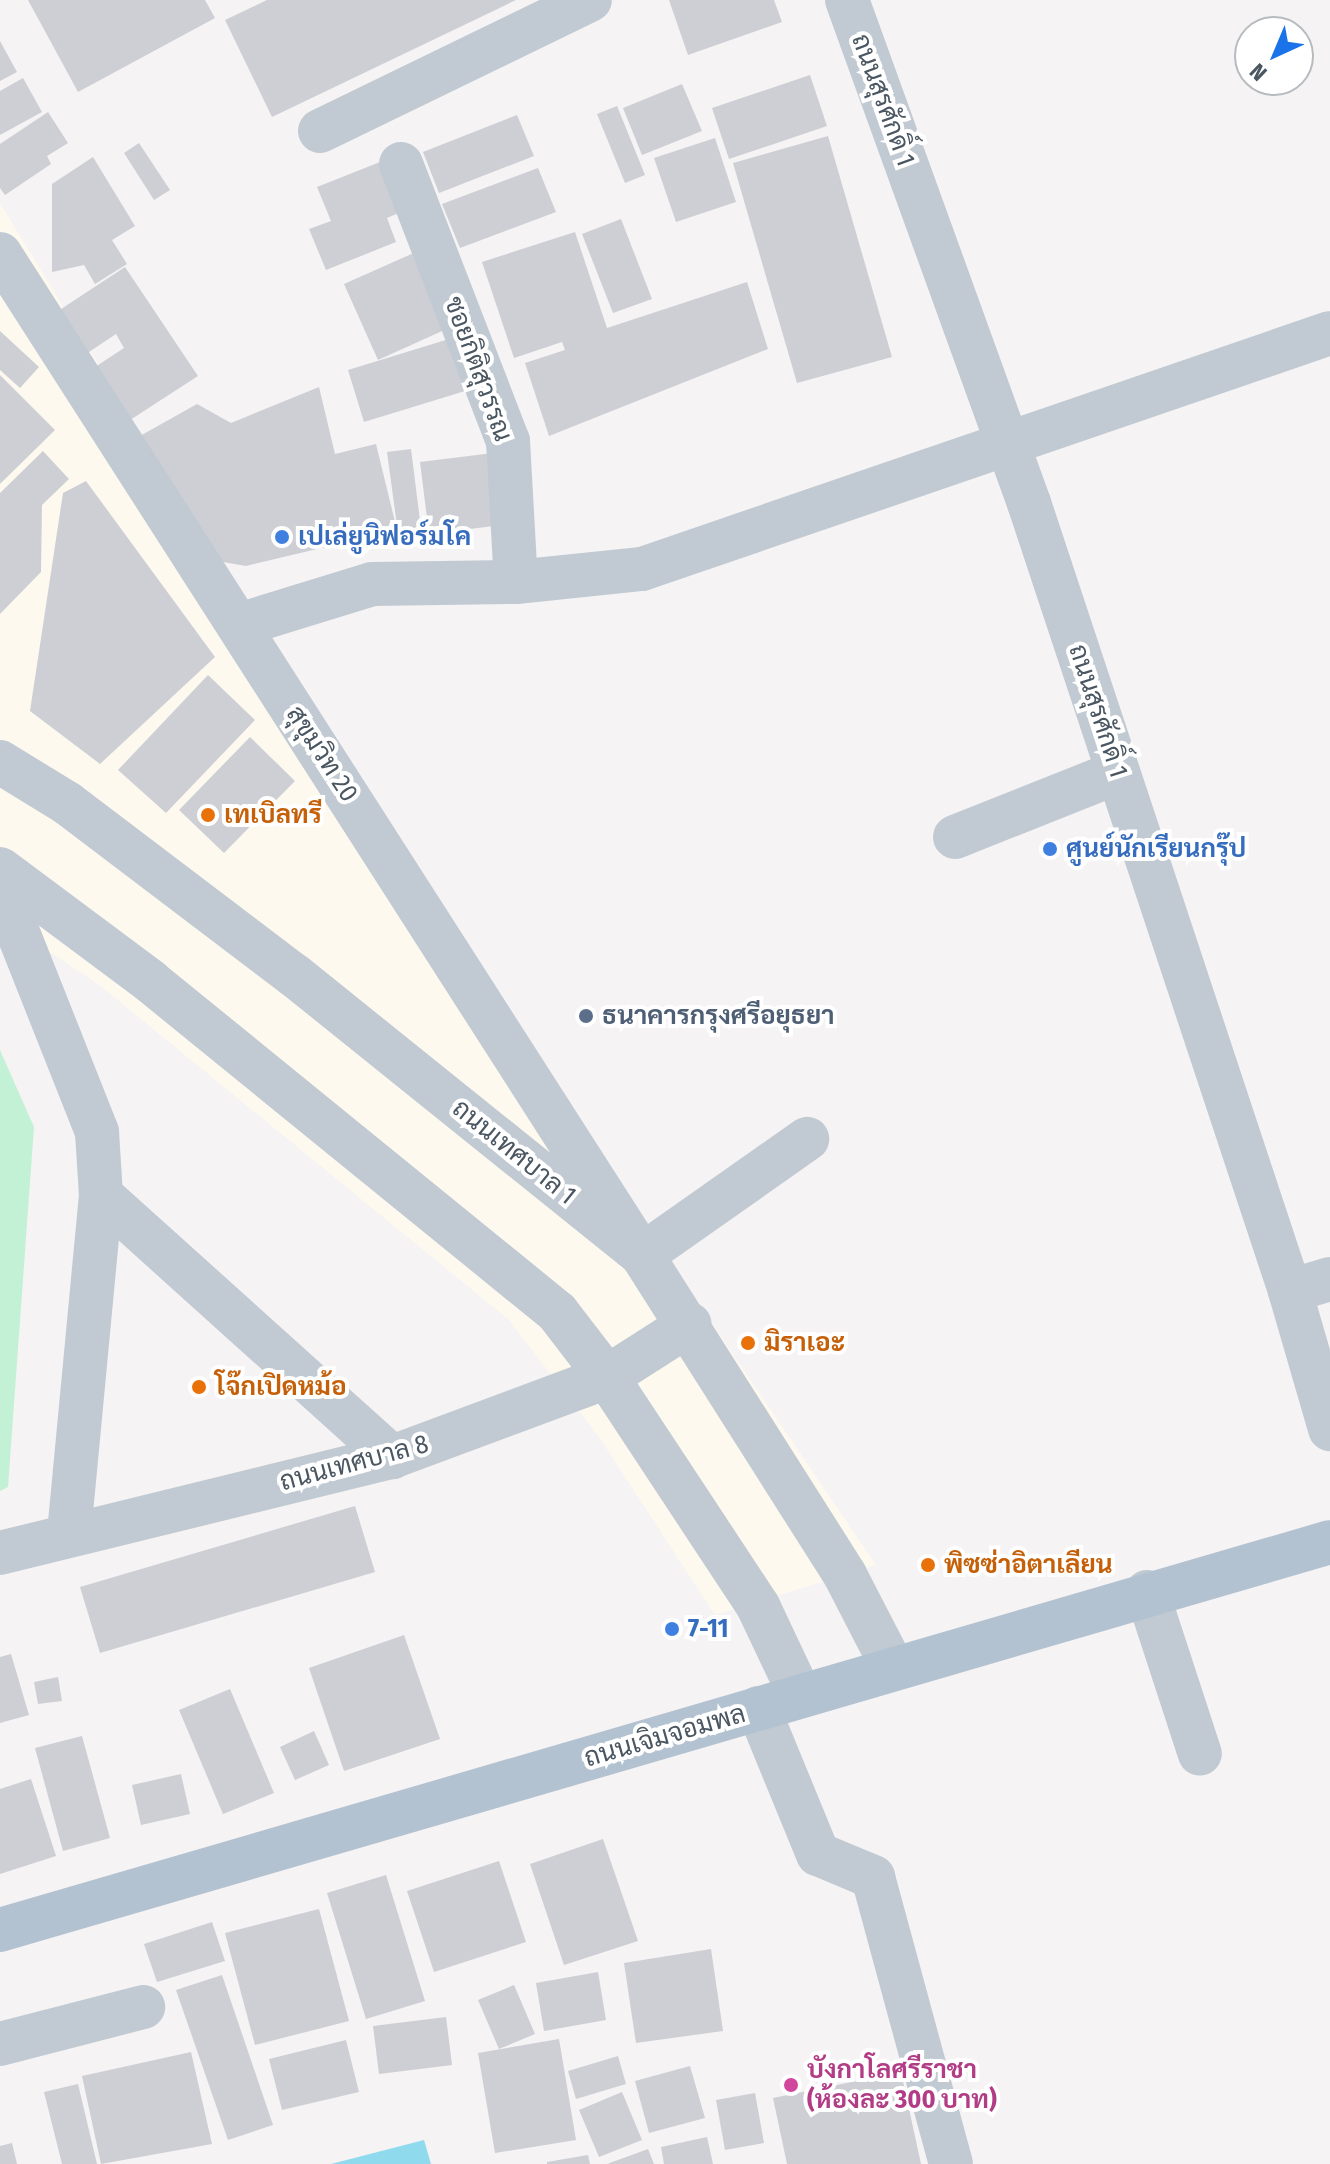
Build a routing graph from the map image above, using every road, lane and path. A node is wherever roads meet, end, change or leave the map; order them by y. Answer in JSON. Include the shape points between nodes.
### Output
{"nodes":[{"id":1,"x":590,"y":0,"type":"edge"},
{"id":2,"x":847,"y":0,"type":"edge"},
{"id":3,"x":320,"y":131,"type":"dead end"},
{"id":4,"x":401,"y":164,"type":"dead end"},
{"id":5,"x":0,"y":254,"type":"edge"},
{"id":6,"x":1330,"y":333,"type":"edge"},
{"id":7,"x":1008,"y":446,"type":"junction"},
{"id":8,"x":516,"y":582,"type":"junction"},
{"id":9,"x":239,"y":625,"type":"junction"},
{"id":10,"x":0,"y":762,"type":"edge"},
{"id":11,"x":1118,"y":772,"type":"junction"},
{"id":12,"x":955,"y":837,"type":"dead end"},
{"id":13,"x":0,"y":869,"type":"edge"},
{"id":14,"x":0,"y":887,"type":"edge"},
{"id":15,"x":807,"y":1139,"type":"dead end"},
{"id":16,"x":101,"y":1195,"type":"junction"},
{"id":17,"x":642,"y":1255,"type":"junction"},
{"id":18,"x":1310,"y":1285,"type":"edge"},
{"id":19,"x":690,"y":1324,"type":"junction"},
{"id":20,"x":607,"y":1377,"type":"junction"},
{"id":21,"x":1330,"y":1429,"type":"edge"},
{"id":22,"x":392,"y":1457,"type":"junction"},
{"id":23,"x":69,"y":1533,"type":"junction"},
{"id":24,"x":1330,"y":1542,"type":"edge"},
{"id":25,"x":0,"y":1553,"type":"edge"},
{"id":26,"x":1147,"y":1592,"type":"junction"},
{"id":27,"x":892,"y":1666,"type":"junction"},
{"id":28,"x":800,"y":1695,"type":"junction"},
{"id":29,"x":758,"y":1708,"type":"junction"},
{"id":30,"x":1200,"y":1754,"type":"dead end"},
{"id":31,"x":0,"y":1930,"type":"edge"},
{"id":32,"x":143,"y":2007,"type":"dead end"},
{"id":33,"x":0,"y":2044,"type":"edge"},
{"id":34,"x":951,"y":2164,"type":"edge"}],
"edges":[{"from":1,"to":3,"type":"street"},
{"from":2,"to":7,"type":"street","name":"ถนนสุรศักดิ์ 1"},
{"from":4,"to":8,"type":"street","name":"ชอยกิติสุวรรณ","via":[[508,441]]},
{"from":5,"to":9,"type":"street","name":"สุขุมวิท 20"},
{"from":6,"to":7,"type":"street"},
{"from":7,"to":8,"type":"street","via":[[642,569]]},
{"from":7,"to":11,"type":"street","name":"ถนนสุรศักดิ์ 1"},
{"from":8,"to":9,"type":"street","via":[[372,584]]},
{"from":9,"to":17,"type":"street","name":"สุขุมวิท 20"},
{"from":10,"to":17,"type":"street","name":"ถนนเทศบาล 1","via":[[67,803],[294,975]]},
{"from":11,"to":12,"type":"street"},
{"from":11,"to":18,"type":"street","name":"ถนนสุรศักดิ์ 1"},
{"from":13,"to":20,"type":"street","via":[[150,981],[557,1312]]},
{"from":14,"to":16,"type":"street","via":[[97,1132]]},
{"from":15,"to":17,"type":"street"},
{"from":16,"to":22,"type":"street"},
{"from":16,"to":23,"type":"street"},
{"from":17,"to":19,"type":"street","name":"ถนนเทศบาล 1"},
{"from":18,"to":21,"type":"street","name":"ถนนสุรศักดิ์ 1"},
{"from":19,"to":20,"type":"street","name":"ถนนเทศบาล 8"},
{"from":19,"to":27,"type":"street","name":"ถนนเทศบาล 1","via":[[845,1575]]},
{"from":20,"to":22,"type":"street","name":"ถนนเทศบาล 8"},
{"from":20,"to":28,"type":"street","via":[[758,1606]]},
{"from":22,"to":23,"type":"street","name":"ถนนเทศบาล 8"},
{"from":23,"to":25,"type":"street","name":"ถนนเทศบาล 8"},
{"from":24,"to":26,"type":"main road","name":"ถนนเจิมจอมพล"},
{"from":26,"to":27,"type":"main road","name":"ถนนเจิมจอมพล"},
{"from":26,"to":30,"type":"street"},
{"from":27,"to":28,"type":"main road","name":"ถนนเจิมจอมพล"},
{"from":28,"to":29,"type":"main road","name":"ถนนเจิมจอมพล"},
{"from":29,"to":31,"type":"main road","name":"ถนนเจิมจอมพล"},
{"from":29,"to":34,"type":"street","via":[[818,1854],[873,1877]]},
{"from":32,"to":33,"type":"street"}]}
